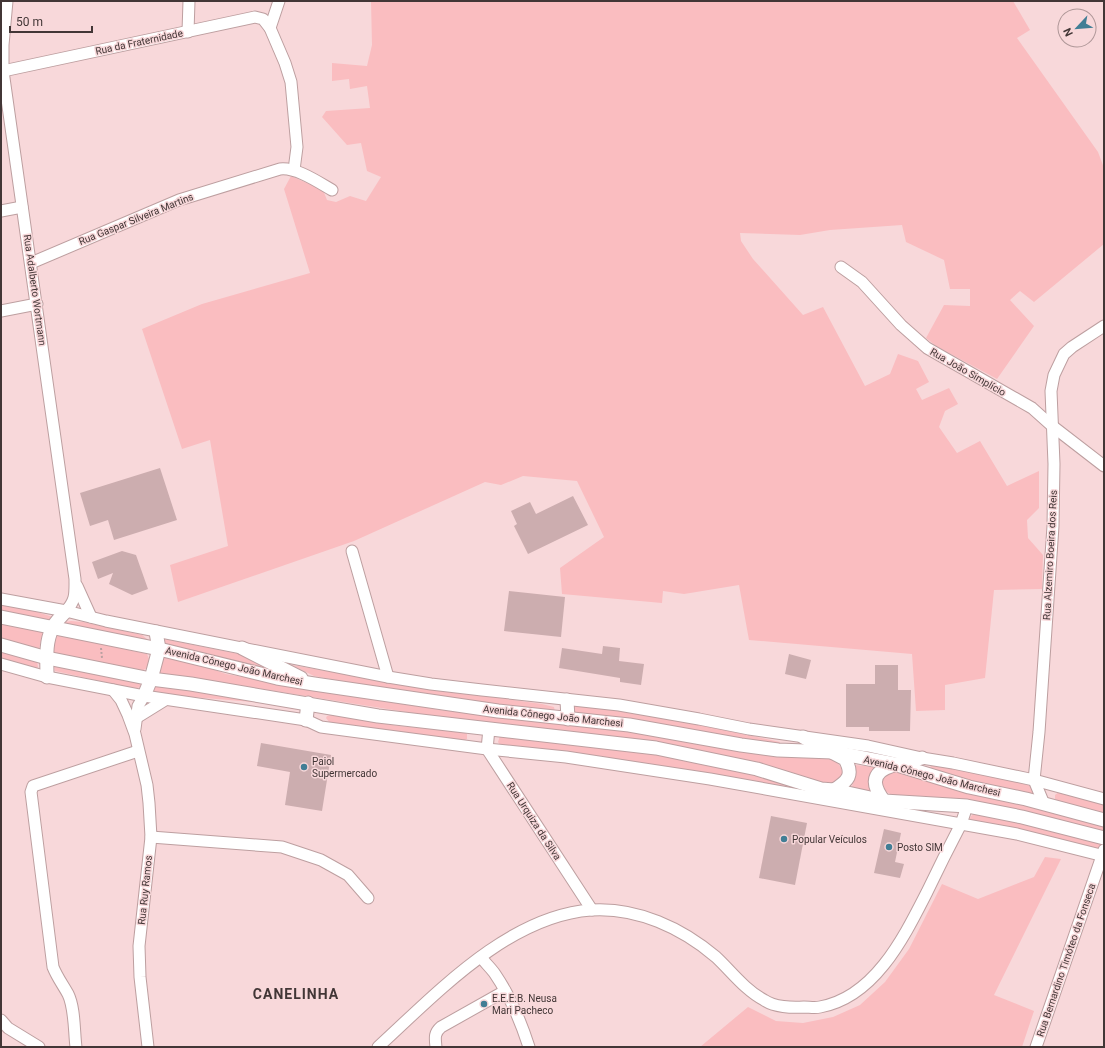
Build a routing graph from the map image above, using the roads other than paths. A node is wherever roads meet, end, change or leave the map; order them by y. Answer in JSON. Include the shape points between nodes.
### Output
{"nodes":[{"id":1,"x":7,"y":1,"type":"edge"},
{"id":2,"x":189,"y":1,"type":"edge"},
{"id":3,"x":279,"y":1,"type":"edge"},
{"id":4,"x":270,"y":28,"type":"junction"},
{"id":5,"x":188,"y":32,"type":"junction"},
{"id":6,"x":2,"y":45,"type":"edge"},
{"id":7,"x":3,"y":71,"type":"junction"},
{"id":8,"x":294,"y":170,"type":"junction"},
{"id":9,"x":332,"y":190,"type":"dead end"},
{"id":10,"x":22,"y":207,"type":"junction"},
{"id":11,"x":1,"y":211,"type":"edge"},
{"id":12,"x":31,"y":263,"type":"junction"},
{"id":13,"x":841,"y":267,"type":"dead end"},
{"id":14,"x":37,"y":304,"type":"junction"},
{"id":15,"x":1,"y":311,"type":"edge"},
{"id":16,"x":1104,"y":326,"type":"edge"},
{"id":17,"x":1051,"y":425,"type":"junction"},
{"id":18,"x":1104,"y":466,"type":"edge"},
{"id":19,"x":352,"y":551,"type":"dead end"},
{"id":20,"x":75,"y":580,"type":"junction"},
{"id":21,"x":1,"y":599,"type":"edge"},
{"id":22,"x":66,"y":611,"type":"junction"},
{"id":23,"x":1,"y":617,"type":"edge"},
{"id":24,"x":91,"y":617,"type":"junction"},
{"id":25,"x":53,"y":627,"type":"junction"},
{"id":26,"x":156,"y":632,"type":"junction"},
{"id":27,"x":1,"y":645,"type":"edge"},
{"id":28,"x":242,"y":648,"type":"junction"},
{"id":29,"x":159,"y":649,"type":"junction"},
{"id":30,"x":47,"y":658,"type":"junction"},
{"id":31,"x":1,"y":664,"type":"edge"},
{"id":32,"x":47,"y":676,"type":"junction"},
{"id":33,"x":388,"y":677,"type":"junction"},
{"id":34,"x":151,"y":679,"type":"junction"},
{"id":35,"x":314,"y":684,"type":"junction"},
{"id":36,"x":113,"y":690,"type":"junction"},
{"id":37,"x":144,"y":696,"type":"junction"},
{"id":38,"x":165,"y":700,"type":"junction"},
{"id":39,"x":567,"y":700,"type":"junction"},
{"id":40,"x":308,"y":703,"type":"junction"},
{"id":41,"x":136,"y":718,"type":"junction"},
{"id":42,"x":568,"y":719,"type":"junction"},
{"id":43,"x":306,"y":720,"type":"junction"},
{"id":44,"x":489,"y":729,"type":"junction"},
{"id":45,"x":135,"y":734,"type":"junction"},
{"id":46,"x":803,"y":737,"type":"junction"},
{"id":47,"x":487,"y":749,"type":"junction"},
{"id":48,"x":138,"y":750,"type":"junction"},
{"id":49,"x":833,"y":752,"type":"junction"},
{"id":50,"x":922,"y":758,"type":"junction"},
{"id":51,"x":894,"y":764,"type":"junction"},
{"id":52,"x":1034,"y":780,"type":"junction"},
{"id":53,"x":834,"y":790,"type":"junction"},
{"id":54,"x":1104,"y":799,"type":"edge"},
{"id":55,"x":884,"y":800,"type":"junction"},
{"id":56,"x":1044,"y":804,"type":"junction"},
{"id":57,"x":967,"y":806,"type":"junction"},
{"id":58,"x":1104,"y":820,"type":"edge"},
{"id":59,"x":961,"y":824,"type":"junction"},
{"id":60,"x":151,"y":837,"type":"junction"},
{"id":61,"x":1104,"y":838,"type":"edge"},
{"id":62,"x":1103,"y":854,"type":"edge"},
{"id":63,"x":368,"y":898,"type":"dead end"},
{"id":64,"x":592,"y":910,"type":"junction"},
{"id":65,"x":481,"y":957,"type":"junction"},
{"id":66,"x":505,"y":991,"type":"junction"},
{"id":67,"x":3,"y":1027,"type":"edge"},
{"id":68,"x":39,"y":1047,"type":"edge"},
{"id":69,"x":76,"y":1047,"type":"edge"},
{"id":70,"x":148,"y":1047,"type":"edge"},
{"id":71,"x":378,"y":1047,"type":"edge"},
{"id":72,"x":436,"y":1047,"type":"edge"},
{"id":73,"x":529,"y":1047,"type":"edge"},
{"id":74,"x":1036,"y":1047,"type":"edge"}],
"edges":[{"from":1,"to":6,"type":"street","name":"Rua Adalberto Wortmann"},
{"from":2,"to":5,"type":"street"},
{"from":3,"to":4,"type":"street"},
{"from":4,"to":5,"type":"street","name":"Rua da Fraternidade","via":[[263,19],[255,18]]},
{"from":4,"to":8,"type":"street","via":[[291,82],[297,147]]},
{"from":5,"to":7,"type":"street","name":"Rua da Fraternidade"},
{"from":6,"to":7,"type":"street","name":"Rua Adalberto Wortmann"},
{"from":7,"to":10,"type":"street","name":"Rua Adalberto Wortmann"},
{"from":8,"to":9,"type":"street","name":"Rua Gaspar Silveira Martins"},
{"from":8,"to":12,"type":"street","name":"Rua Gaspar Silveira Martins","via":[[280,169],[179,200]]},
{"from":10,"to":11,"type":"street"},
{"from":10,"to":12,"type":"street","name":"Rua Adalberto Wortmann"},
{"from":12,"to":14,"type":"street","name":"Rua Adalberto Wortmann"},
{"from":13,"to":17,"type":"street","name":"Rua João Simplício","via":[[862,282],[901,325],[927,348],[1032,408]]},
{"from":14,"to":15,"type":"street"},
{"from":14,"to":20,"type":"street","name":"Rua Adalberto Wortmann"},
{"from":16,"to":17,"type":"street","name":"Rua Alzemiro Boeira dos Reis","via":[[1072,346],[1059,363],[1051,391]]},
{"from":17,"to":18,"type":"street","name":"Rua João Simplício"},
{"from":17,"to":52,"type":"street","name":"Rua Alzemiro Boeira dos Reis","via":[[1054,464],[1053,526]]},
{"from":19,"to":33,"type":"street"},
{"from":20,"to":22,"type":"street","name":"Rua Adalberto Wortmann","via":[[72,604]]},
{"from":20,"to":24,"type":"street","name":"Rua Adalberto Wortmann"},
{"from":21,"to":22,"type":"street","name":"Avenida Cônego João Marchesi"},
{"from":22,"to":24,"type":"street","name":"Avenida Cônego João Marchesi"},
{"from":22,"to":25,"type":"main road"},
{"from":23,"to":25,"type":"main road","name":"Avenida Cônego João Marchesi"},
{"from":24,"to":26,"type":"street","name":"Avenida Cônego João Marchesi"},
{"from":25,"to":29,"type":"main road","name":"Avenida Cônego João Marchesi"},
{"from":25,"to":30,"type":"main road"},
{"from":26,"to":28,"type":"street","name":"Avenida Cônego João Marchesi"},
{"from":26,"to":29,"type":"main road"},
{"from":27,"to":30,"type":"main road","name":"Avenida Cônego João Marchesi"},
{"from":28,"to":33,"type":"street","name":"Avenida Cônego João Marchesi"},
{"from":28,"to":35,"type":"main road"},
{"from":29,"to":34,"type":"main road"},
{"from":29,"to":35,"type":"main road","name":"Avenida Cônego João Marchesi","via":[[277,678]]},
{"from":30,"to":32,"type":"main road"},
{"from":30,"to":34,"type":"main road","name":"Avenida Cônego João Marchesi"},
{"from":31,"to":32,"type":"street"},
{"from":32,"to":36,"type":"street"},
{"from":33,"to":39,"type":"street","name":"Avenida Cônego João Marchesi"},
{"from":34,"to":37,"type":"main road"},
{"from":34,"to":40,"type":"main road","name":"Avenida Cônego João Marchesi"},
{"from":35,"to":42,"type":"main road","name":"Avenida Cônego João Marchesi"},
{"from":36,"to":37,"type":"street"},
{"from":36,"to":45,"type":"street","name":"Rua Ruy Ramos","via":[[121,700]]},
{"from":37,"to":38,"type":"street"},
{"from":37,"to":41,"type":"street","name":"Rua Ruy Ramos","via":[[138,706]]},
{"from":38,"to":41,"type":"street"},
{"from":38,"to":43,"type":"street"},
{"from":39,"to":42,"type":"main road"},
{"from":39,"to":46,"type":"street","name":"Avenida Cônego João Marchesi","via":[[619,705]]},
{"from":40,"to":43,"type":"main road"},
{"from":40,"to":44,"type":"main road","name":"Avenida Cônego João Marchesi","via":[[378,716]]},
{"from":41,"to":45,"type":"street","name":"Rua Ruy Ramos"},
{"from":42,"to":49,"type":"main road","name":"Avenida Cônego João Marchesi","via":[[629,725],[778,750]]},
{"from":43,"to":47,"type":"street","via":[[321,727]]},
{"from":44,"to":47,"type":"street"},
{"from":44,"to":53,"type":"main road","name":"Avenida Cônego João Marchesi","via":[[656,748],[757,769],[821,789]]},
{"from":45,"to":48,"type":"street","name":"Rua Ruy Ramos"},
{"from":46,"to":49,"type":"main road"},
{"from":46,"to":50,"type":"street","name":"Avenida Cônego João Marchesi","via":[[868,746]]},
{"from":47,"to":59,"type":"street","via":[[566,757],[680,775]]},
{"from":47,"to":64,"type":"street","name":"Rua Urquiza da Silva"},
{"from":48,"to":60,"type":"street","name":"Rua Ruy Ramos","via":[[147,785]]},
{"from":48,"to":69,"type":"street","via":[[34,786],[30,792],[53,967],[72,1007]]},
{"from":49,"to":51,"type":"main road","name":"Avenida Cônego João Marchesi"},
{"from":49,"to":53,"type":"main road","via":[[845,758],[849,772],[844,784]]},
{"from":50,"to":51,"type":"main road"},
{"from":50,"to":52,"type":"street","name":"Avenida Cônego João Marchesi"},
{"from":51,"to":55,"type":"main road","via":[[885,767],[876,777],[877,791]]},
{"from":51,"to":56,"type":"main road","name":"Avenida Cônego João Marchesi","via":[[969,787]]},
{"from":52,"to":54,"type":"street","name":"Avenida Cônego João Marchesi"},
{"from":52,"to":56,"type":"street","name":"Rua Alzemiro Boeira dos Reis"},
{"from":53,"to":55,"type":"main road","name":"Avenida Cônego João Marchesi"},
{"from":55,"to":57,"type":"main road","name":"Avenida Cônego João Marchesi"},
{"from":56,"to":58,"type":"main road","name":"Avenida Cônego João Marchesi"},
{"from":57,"to":59,"type":"street"},
{"from":57,"to":61,"type":"main road","name":"Avenida Cônego João Marchesi"},
{"from":59,"to":62,"type":"street"},
{"from":59,"to":64,"type":"street","via":[[906,932],[886,962],[862,986],[841,1000],[819,1007],[798,1007],[765,1001],[715,957],[682,932],[663,923],[619,911]]},
{"from":60,"to":63,"type":"street","via":[[282,847],[321,860],[348,875]]},
{"from":60,"to":70,"type":"street","name":"Rua Ruy Ramos","via":[[139,946]]},
{"from":62,"to":74,"type":"street","name":"Rua Bernardino Timóteo da Fonseca"},
{"from":64,"to":65,"type":"street","via":[[532,926]]},
{"from":65,"to":66,"type":"street"},
{"from":65,"to":71,"type":"street"},
{"from":66,"to":72,"type":"street","via":[[441,1027],[435,1038]]},
{"from":66,"to":73,"type":"street","via":[[522,1025]]},
{"from":67,"to":68,"type":"street"}]}
